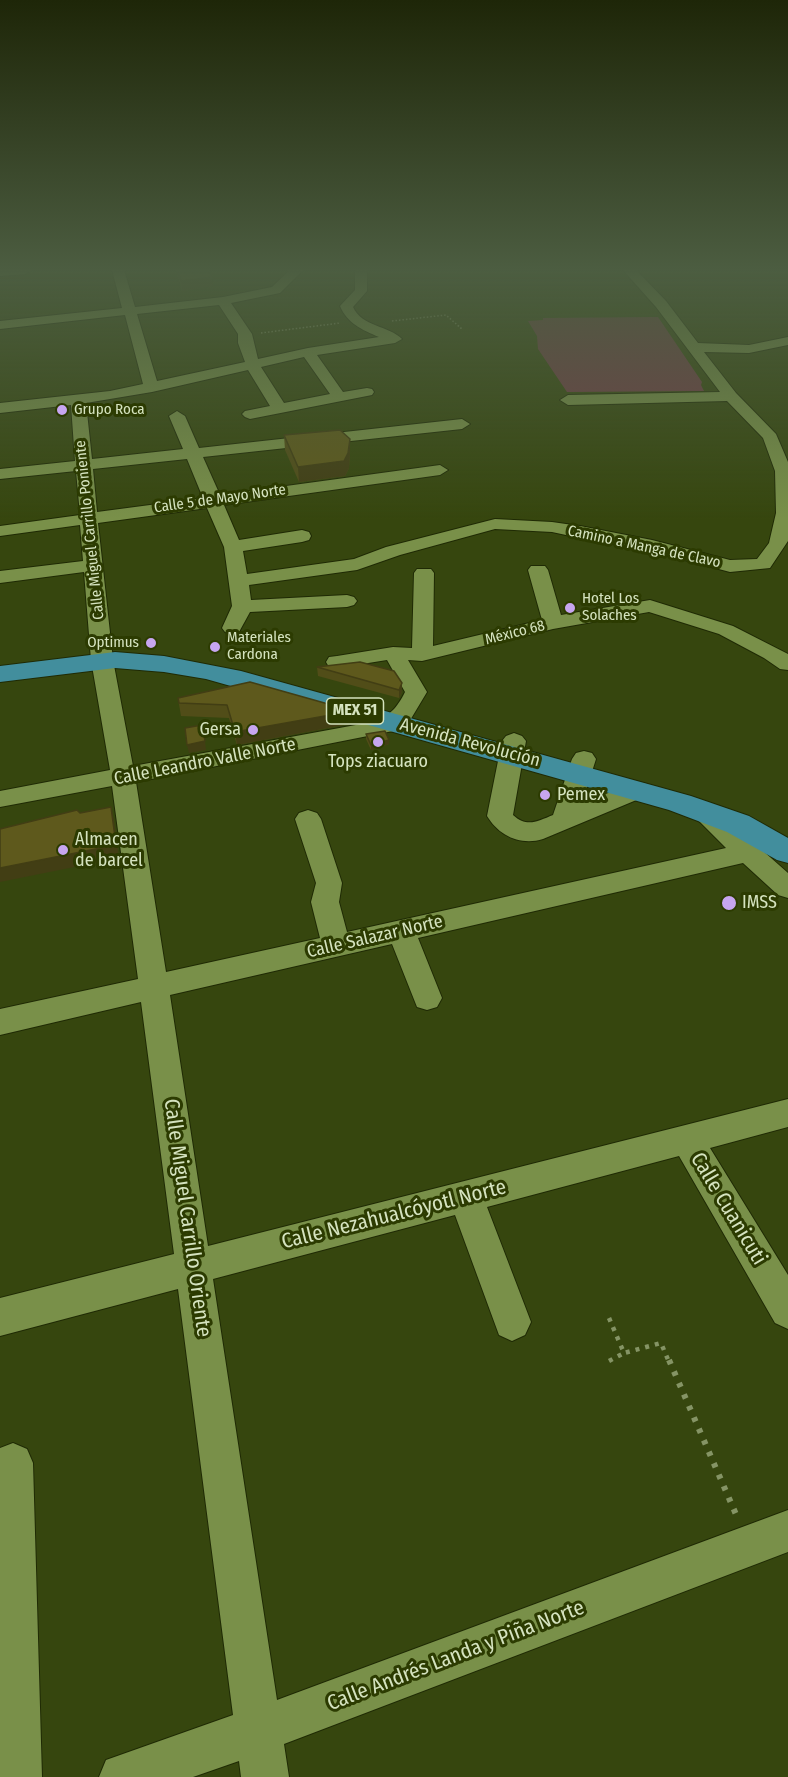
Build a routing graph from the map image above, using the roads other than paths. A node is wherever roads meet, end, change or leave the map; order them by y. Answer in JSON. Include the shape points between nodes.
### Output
{"nodes":[{"id":1,"x":143,"y":353,"type":"edge"},
{"id":2,"x":250,"y":353,"type":"edge"},
{"id":3,"x":303,"y":353,"type":"edge"},
{"id":4,"x":309,"y":353,"type":"edge"},
{"id":5,"x":699,"y":353,"type":"edge"},
{"id":6,"x":253,"y":363,"type":"junction"},
{"id":7,"x":152,"y":388,"type":"junction"},
{"id":8,"x":367,"y":392,"type":"dead end"},
{"id":9,"x":731,"y":396,"type":"junction"},
{"id":10,"x":339,"y":397,"type":"junction"},
{"id":11,"x":568,"y":400,"type":"dead end"},
{"id":12,"x":78,"y":401,"type":"junction"},
{"id":13,"x":0,"y":408,"type":"edge"},
{"id":14,"x":280,"y":409,"type":"junction"},
{"id":15,"x":250,"y":414,"type":"dead end"},
{"id":16,"x":177,"y":416,"type":"dead end"},
{"id":17,"x":462,"y":424,"type":"dead end"},
{"id":18,"x":193,"y":453,"type":"junction"},
{"id":19,"x":83,"y":464,"type":"junction"},
{"id":20,"x":440,"y":470,"type":"dead end"},
{"id":21,"x":0,"y":474,"type":"edge"},
{"id":22,"x":213,"y":500,"type":"junction"},
{"id":23,"x":88,"y":518,"type":"junction"},
{"id":24,"x":0,"y":531,"type":"edge"},
{"id":25,"x":302,"y":536,"type":"dead end"},
{"id":26,"x":233,"y":547,"type":"junction"},
{"id":27,"x":94,"y":565,"type":"junction"},
{"id":28,"x":538,"y":570,"type":"dead end"},
{"id":29,"x":424,"y":573,"type":"dead end"},
{"id":30,"x":0,"y":577,"type":"edge"},
{"id":31,"x":238,"y":581,"type":"junction"},
{"id":32,"x":348,"y":600,"type":"dead end"},
{"id":33,"x":242,"y":606,"type":"junction"},
{"id":34,"x":553,"y":623,"type":"junction"},
{"id":35,"x":232,"y":628,"type":"dead end"},
{"id":36,"x":393,"y":653,"type":"junction"},
{"id":37,"x":101,"y":655,"type":"junction"},
{"id":38,"x":422,"y":655,"type":"junction"},
{"id":39,"x":337,"y":662,"type":"edge"},
{"id":40,"x":0,"y":663,"type":"edge"},
{"id":41,"x":788,"y":664,"type":"edge"},
{"id":42,"x":0,"y":674,"type":"edge"},
{"id":43,"x":401,"y":718,"type":"junction"},
{"id":44,"x":512,"y":748,"type":"junction"},
{"id":45,"x":581,"y":766,"type":"junction"},
{"id":46,"x":123,"y":778,"type":"junction"},
{"id":47,"x":637,"y":790,"type":"junction"},
{"id":48,"x":0,"y":799,"type":"edge"},
{"id":49,"x":702,"y":811,"type":"junction"},
{"id":50,"x":308,"y":819,"type":"dead end"},
{"id":51,"x":564,"y":821,"type":"junction"},
{"id":52,"x":788,"y":829,"type":"edge"},
{"id":53,"x":749,"y":852,"type":"junction"},
{"id":54,"x":788,"y":852,"type":"edge"},
{"id":55,"x":788,"y":888,"type":"edge"},
{"id":56,"x":401,"y":932,"type":"junction"},
{"id":57,"x":336,"y":946,"type":"junction"},
{"id":58,"x":154,"y":987,"type":"junction"},
{"id":59,"x":427,"y":998,"type":"dead end"},
{"id":60,"x":0,"y":1022,"type":"edge"},
{"id":61,"x":788,"y":1113,"type":"edge"},
{"id":62,"x":687,"y":1140,"type":"junction"},
{"id":63,"x":466,"y":1197,"type":"junction"},
{"id":64,"x":193,"y":1265,"type":"junction"},
{"id":65,"x":788,"y":1310,"type":"edge"},
{"id":66,"x":0,"y":1317,"type":"edge"},
{"id":67,"x":512,"y":1322,"type":"dead end"},
{"id":68,"x":13,"y":1463,"type":"dead end"},
{"id":69,"x":788,"y":1531,"type":"edge"},
{"id":70,"x":260,"y":1730,"type":"junction"},
{"id":71,"x":18,"y":1777,"type":"edge"},
{"id":72,"x":123,"y":1777,"type":"edge"},
{"id":73,"x":265,"y":1777,"type":"edge"}],
"edges":[{"from":1,"to":7,"type":"street"},
{"from":2,"to":6,"type":"street"},
{"from":3,"to":6,"type":"street"},
{"from":4,"to":10,"type":"street"},
{"from":5,"to":9,"type":"street","name":"Camino a Manga de Clavo"},
{"from":6,"to":7,"type":"street"},
{"from":6,"to":14,"type":"street"},
{"from":7,"to":12,"type":"street"},
{"from":8,"to":10,"type":"street"},
{"from":9,"to":11,"type":"street"},
{"from":9,"to":31,"type":"street","name":"Camino a Manga de Clavo","via":[[770,437],[783,471],[785,513],[778,544],[763,564],[730,566],[580,532],[495,524],[357,564]]},
{"from":10,"to":14,"type":"street"},
{"from":12,"to":13,"type":"street"},
{"from":12,"to":19,"type":"street","name":"Calle Miguel Carrillo Poniente"},
{"from":14,"to":15,"type":"street"},
{"from":16,"to":18,"type":"street"},
{"from":17,"to":18,"type":"street"},
{"from":18,"to":19,"type":"street"},
{"from":18,"to":22,"type":"street"},
{"from":19,"to":21,"type":"street"},
{"from":19,"to":23,"type":"street","name":"Calle Miguel Carrillo Poniente"},
{"from":20,"to":22,"type":"street","name":"Calle 5 de Mayo Norte"},
{"from":22,"to":23,"type":"street","name":"Calle 5 de Mayo Norte"},
{"from":22,"to":26,"type":"street"},
{"from":23,"to":24,"type":"street","name":"Calle 5 de Mayo Norte"},
{"from":23,"to":27,"type":"street","name":"Calle Miguel Carrillo Poniente"},
{"from":25,"to":26,"type":"street"},
{"from":26,"to":31,"type":"street"},
{"from":27,"to":30,"type":"street"},
{"from":27,"to":37,"type":"street","name":"Calle Miguel Carrillo Poniente"},
{"from":28,"to":34,"type":"street"},
{"from":29,"to":38,"type":"street"},
{"from":31,"to":33,"type":"street"},
{"from":32,"to":33,"type":"street"},
{"from":33,"to":35,"type":"street"},
{"from":34,"to":38,"type":"street","name":"México 68"},
{"from":34,"to":41,"type":"street","name":"México 68","via":[[650,606],[726,630]]},
{"from":36,"to":38,"type":"street","name":"México 68"},
{"from":36,"to":39,"type":"street","name":"México 68"},
{"from":36,"to":43,"type":"street","via":[[416,692]]},
{"from":37,"to":40,"type":"main road","name":"Avenida Revolución","number":"MEX 51"},
{"from":37,"to":42,"type":"main road","name":"Avenida Revolución","number":"MEX 51"},
{"from":37,"to":43,"type":"main road","name":"Avenida Revolución","number":"MEX 51","via":[[206,671]]},
{"from":37,"to":46,"type":"street","name":"Calle Miguel Carrillo Oriente"},
{"from":43,"to":44,"type":"main road","name":"Avenida Revolución","number":"MEX 51"},
{"from":43,"to":46,"type":"street","name":"Calle Leandro Valle Norte","via":[[375,729]]},
{"from":44,"to":45,"type":"main road","name":"Avenida Revolución","number":"MEX 51"},
{"from":44,"to":51,"type":"street","via":[[500,816],[520,832],[534,833]]},
{"from":45,"to":47,"type":"main road","name":"Avenida Revolución","number":"MEX 51"},
{"from":45,"to":51,"type":"street"},
{"from":45,"to":52,"type":"main road","name":"Avenida Revolución","number":"MEX 51","via":[[722,797]]},
{"from":46,"to":48,"type":"street","name":"Calle Leandro Valle Norte"},
{"from":46,"to":58,"type":"street","name":"Calle Miguel Carrillo Oriente"},
{"from":47,"to":49,"type":"main road","name":"Avenida Revolución","number":"MEX 51"},
{"from":47,"to":51,"type":"street"},
{"from":49,"to":53,"type":"street"},
{"from":49,"to":54,"type":"main road","name":"Avenida Revolución","number":"MEX 51","via":[[738,824]]},
{"from":50,"to":57,"type":"street","via":[[329,883],[325,902]]},
{"from":53,"to":55,"type":"street"},
{"from":53,"to":56,"type":"street","name":"Calle Salazar Norte"},
{"from":56,"to":57,"type":"street","name":"Calle Salazar Norte"},
{"from":56,"to":59,"type":"street"},
{"from":57,"to":58,"type":"street","name":"Calle Salazar Norte"},
{"from":58,"to":60,"type":"street","name":"Calle Salazar Norte"},
{"from":58,"to":64,"type":"street","name":"Calle Miguel Carrillo Oriente"},
{"from":61,"to":62,"type":"street","name":"Calle Nezahualcóyotl Norte"},
{"from":62,"to":63,"type":"street","name":"Calle Nezahualcóyotl Norte"},
{"from":62,"to":65,"type":"street","name":"Calle Cuanicuti"},
{"from":63,"to":64,"type":"street","name":"Calle Nezahualcóyotl Norte"},
{"from":63,"to":67,"type":"street"},
{"from":64,"to":66,"type":"street","name":"Calle Nezahualcóyotl Norte"},
{"from":64,"to":70,"type":"street","name":"Calle Miguel Carrillo Oriente"},
{"from":68,"to":71,"type":"street"},
{"from":69,"to":70,"type":"street","name":"Calle Andrés Landa y Piña Norte"},
{"from":70,"to":72,"type":"street","name":"Calle Andrés Landa y Piña Norte"},
{"from":70,"to":73,"type":"street","name":"Calle Miguel Carrillo Oriente"}]}
